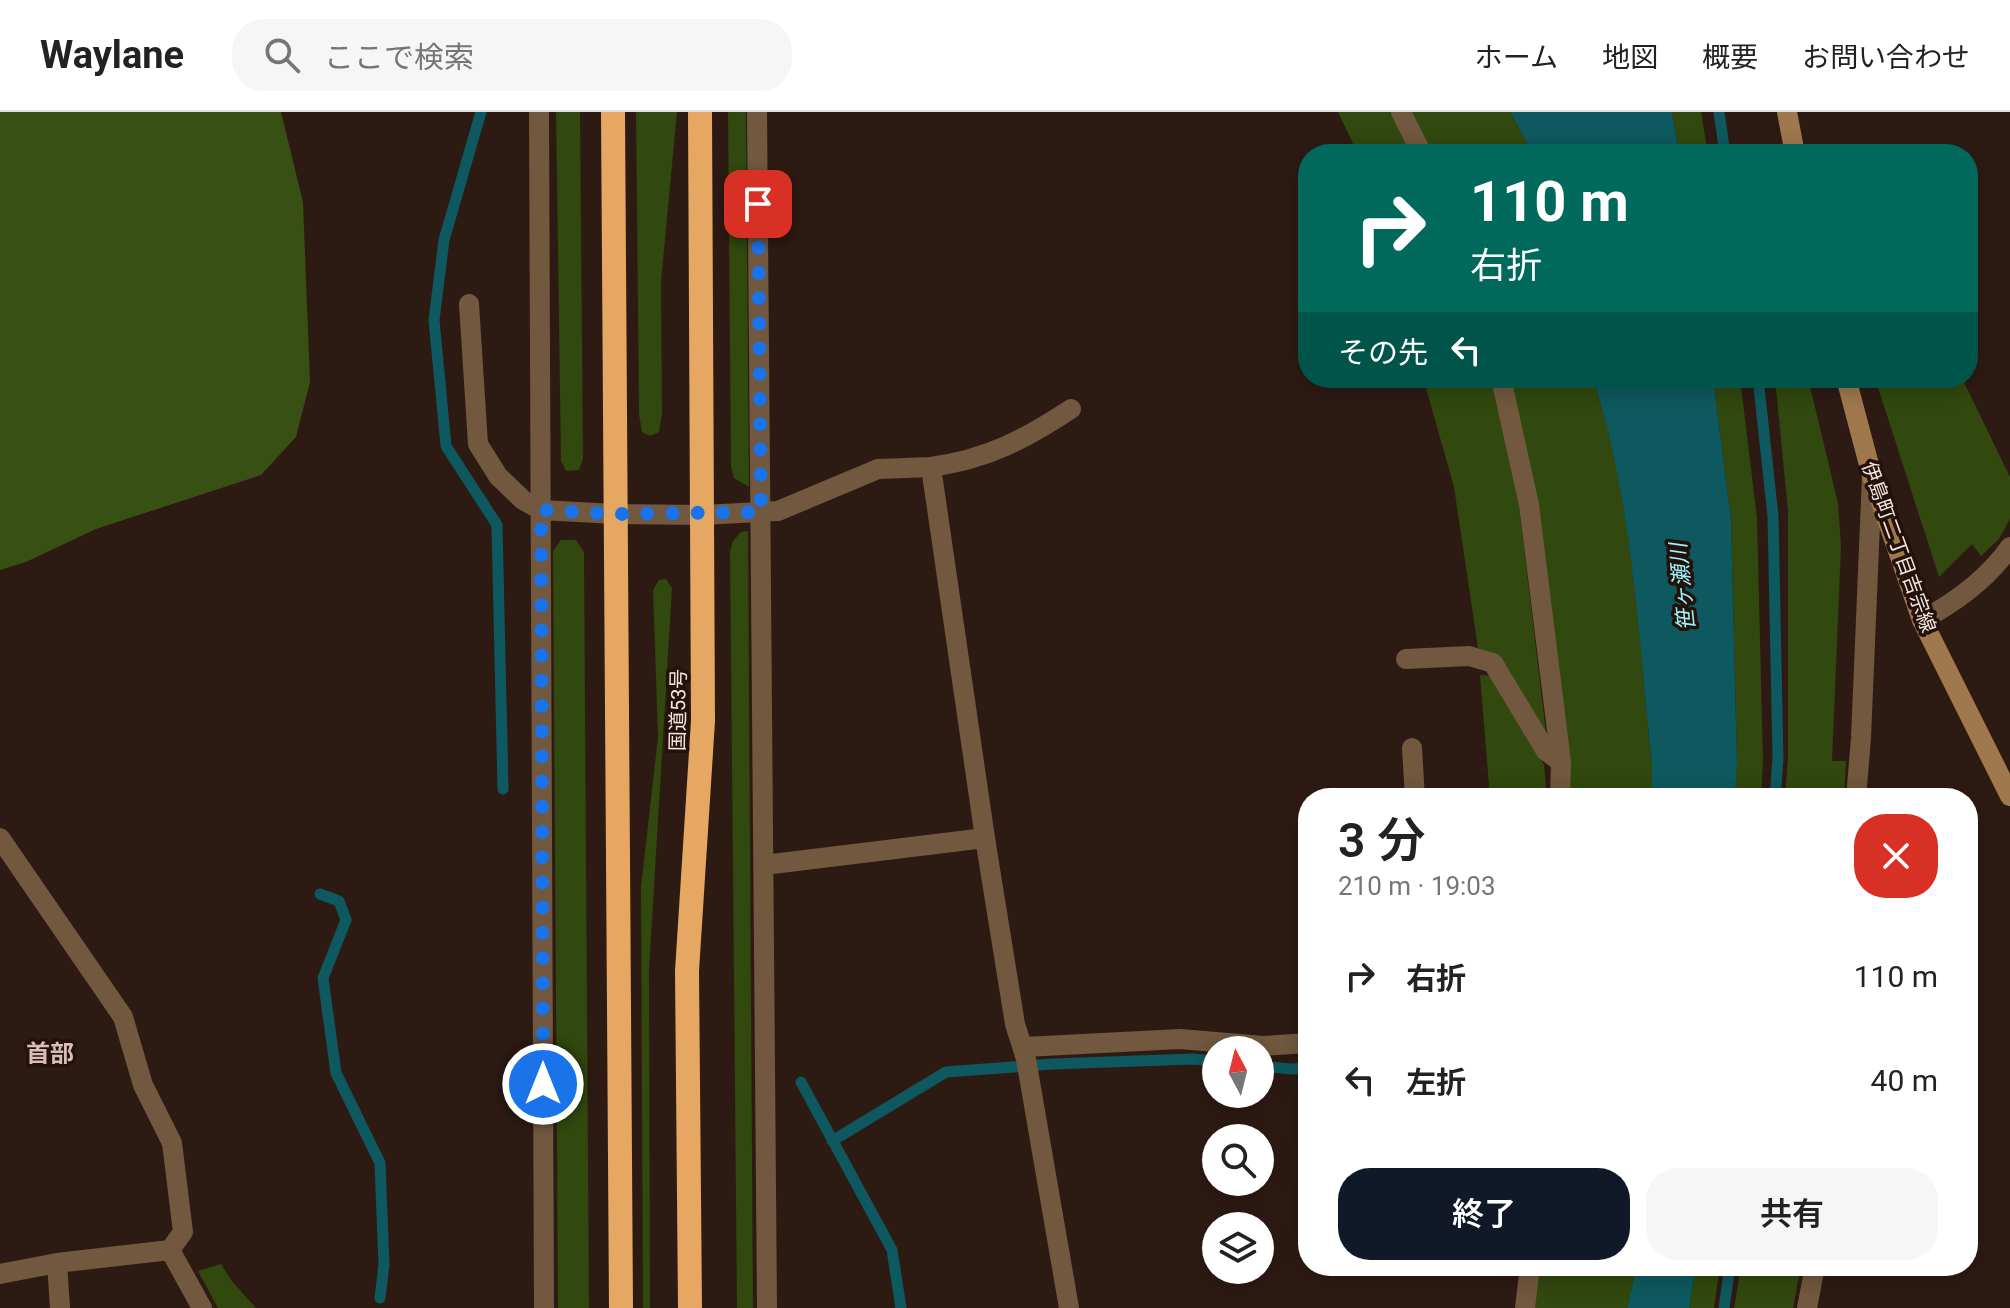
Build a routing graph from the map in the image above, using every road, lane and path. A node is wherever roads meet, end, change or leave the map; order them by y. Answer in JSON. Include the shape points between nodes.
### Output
{"nodes":[{"id":1,"x":539,"y":112,"type":"edge"},
{"id":2,"x":613,"y":112,"type":"edge"},
{"id":3,"x":700,"y":112,"type":"edge"},
{"id":4,"x":757,"y":112,"type":"edge"},
{"id":5,"x":1401,"y":112,"type":"edge"},
{"id":6,"x":1787,"y":112,"type":"edge"},
{"id":7,"x":1417,"y":144,"type":"edge"},
{"id":8,"x":1793,"y":144,"type":"edge"},
{"id":9,"x":469,"y":304,"type":"dead end"},
{"id":10,"x":1503,"y":388,"type":"edge"},
{"id":11,"x":1849,"y":388,"type":"edge"},
{"id":12,"x":1071,"y":409,"type":"dead end"},
{"id":13,"x":931,"y":467,"type":"junction"},
{"id":14,"x":1872,"y":476,"type":"junction"},
{"id":15,"x":541,"y":510,"type":"junction"},
{"id":16,"x":761,"y":512,"type":"junction"},
{"id":17,"x":615,"y":514,"type":"junction"},
{"id":18,"x":702,"y":515,"type":"junction"},
{"id":19,"x":2010,"y":547,"type":"edge"},
{"id":20,"x":1922,"y":620,"type":"junction"},
{"id":21,"x":1406,"y":659,"type":"dead end"},
{"id":22,"x":1412,"y":748,"type":"dead end"},
{"id":23,"x":1561,"y":762,"type":"junction"},
{"id":24,"x":1414,"y":788,"type":"edge"},
{"id":25,"x":1560,"y":788,"type":"edge"},
{"id":26,"x":1857,"y":788,"type":"edge"},
{"id":27,"x":2010,"y":796,"type":"edge"},
{"id":28,"x":0,"y":838,"type":"edge"},
{"id":29,"x":985,"y":838,"type":"junction"},
{"id":30,"x":764,"y":865,"type":"junction"},
{"id":31,"x":1298,"y":1044,"type":"edge"},
{"id":32,"x":1026,"y":1059,"type":"junction"},
{"id":33,"x":170,"y":1250,"type":"junction"},
{"id":34,"x":57,"y":1263,"type":"junction"},
{"id":35,"x":0,"y":1274,"type":"edge"},
{"id":36,"x":1523,"y":1276,"type":"edge"},
{"id":37,"x":1529,"y":1276,"type":"edge"},
{"id":38,"x":1813,"y":1276,"type":"edge"},
{"id":39,"x":1525,"y":1305,"type":"edge"},
{"id":40,"x":60,"y":1308,"type":"edge"},
{"id":41,"x":202,"y":1308,"type":"edge"},
{"id":42,"x":544,"y":1308,"type":"edge"},
{"id":43,"x":621,"y":1308,"type":"edge"},
{"id":44,"x":690,"y":1308,"type":"edge"},
{"id":45,"x":767,"y":1308,"type":"edge"},
{"id":46,"x":1069,"y":1308,"type":"edge"},
{"id":47,"x":1807,"y":1308,"type":"edge"}],
"edges":[{"from":1,"to":15,"type":"street"},
{"from":2,"to":17,"type":"highway"},
{"from":3,"to":18,"type":"highway","name":"国道53号"},
{"from":4,"to":16,"type":"street"},
{"from":5,"to":7,"type":"street"},
{"from":6,"to":8,"type":"street"},
{"from":9,"to":15,"type":"street","via":[[478,444],[498,476]]},
{"from":10,"to":23,"type":"street","via":[[1529,505]]},
{"from":11,"to":14,"type":"street","name":"伊島町二丁目吉宗線"},
{"from":12,"to":13,"type":"street","via":[[1026,439],[964,462]]},
{"from":13,"to":16,"type":"street","via":[[878,469],[778,511]]},
{"from":13,"to":29,"type":"street"},
{"from":14,"to":20,"type":"street","name":"伊島町二丁目吉宗線"},
{"from":14,"to":26,"type":"street"},
{"from":15,"to":17,"type":"street"},
{"from":15,"to":42,"type":"street"},
{"from":16,"to":18,"type":"street"},
{"from":16,"to":30,"type":"street"},
{"from":17,"to":18,"type":"street"},
{"from":17,"to":43,"type":"highway"},
{"from":18,"to":44,"type":"highway","name":"国道53号","via":[[703,721],[687,971]]},
{"from":19,"to":20,"type":"street","via":[[1997,566]]},
{"from":20,"to":27,"type":"street","name":"伊島町二丁目吉宗線"},
{"from":21,"to":23,"type":"street","via":[[1469,656],[1493,663],[1546,751]]},
{"from":22,"to":24,"type":"street"},
{"from":23,"to":25,"type":"street"},
{"from":28,"to":33,"type":"street","via":[[123,1017],[143,1085],[172,1143],[183,1232]]},
{"from":29,"to":30,"type":"street"},
{"from":29,"to":32,"type":"street","via":[[1015,1024]]},
{"from":30,"to":45,"type":"street"},
{"from":31,"to":32,"type":"street","via":[[1180,1039]]},
{"from":32,"to":46,"type":"street"},
{"from":33,"to":34,"type":"street"},
{"from":33,"to":41,"type":"street"},
{"from":34,"to":35,"type":"street"},
{"from":34,"to":40,"type":"street"},
{"from":36,"to":39,"type":"street"},
{"from":37,"to":39,"type":"street"},
{"from":38,"to":47,"type":"street"}]}
